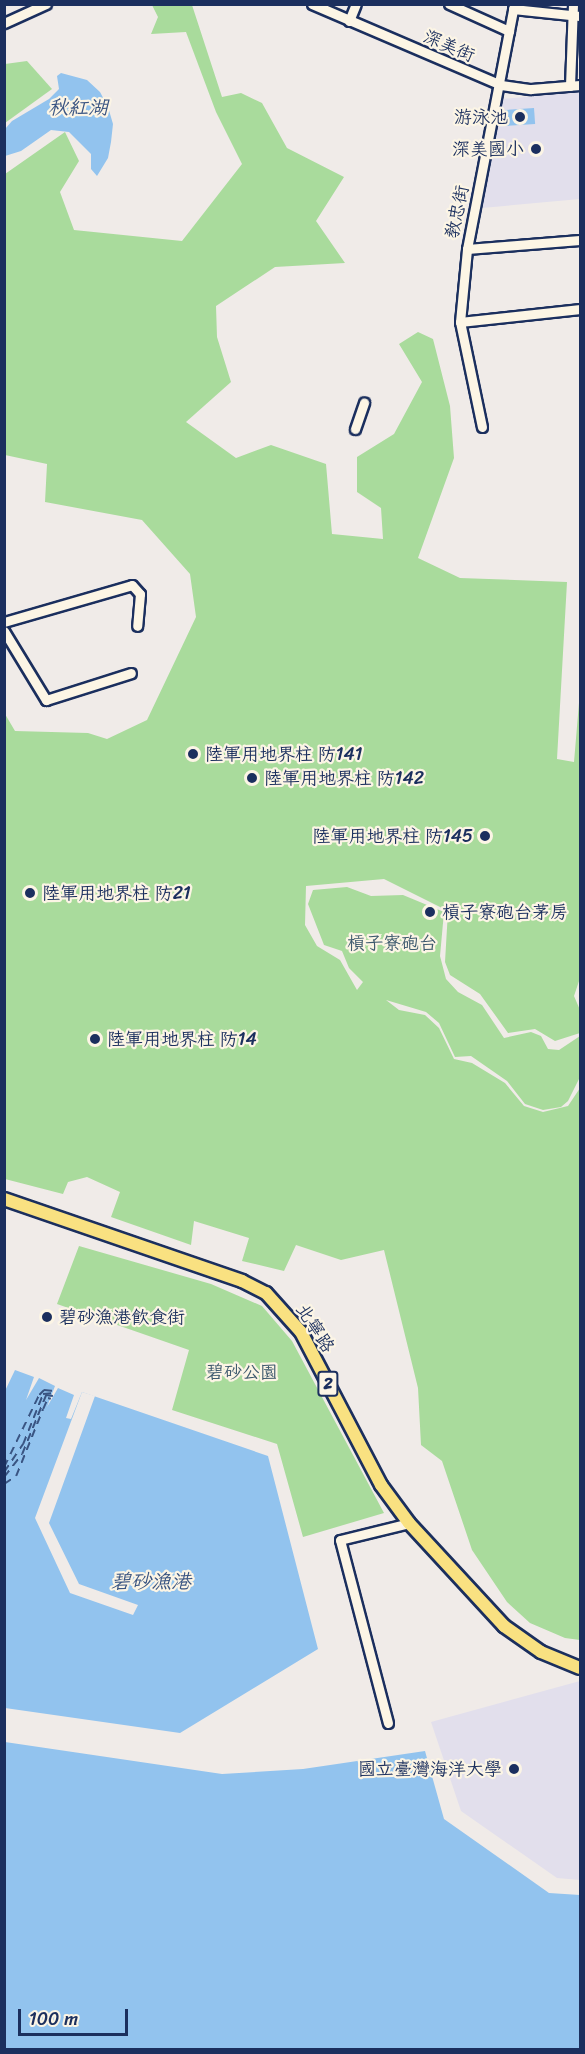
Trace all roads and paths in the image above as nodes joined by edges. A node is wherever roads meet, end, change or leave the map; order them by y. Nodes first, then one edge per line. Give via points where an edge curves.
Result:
1 (22, 4) edge
2 (46, 4) edge
3 (312, 4) edge
4 (356, 4) edge
5 (449, 4) edge
6 (514, 7) edge
7 (575, 12) edge
8 (24, 15) junction
9 (349, 21) junction
10 (4, 23) edge
11 (509, 31) junction
12 (501, 85) junction
13 (580, 85) edge
14 (570, 86) junction
15 (580, 240) edge
16 (466, 249) junction
17 (580, 309) edge
18 (460, 322) junction
19 (364, 403) dead end
20 (482, 427) dead end
21 (356, 429) dead end
22 (4, 622) edge
23 (137, 626) dead end
24 (4, 631) edge
25 (131, 673) dead end
26 (4, 1199) edge
27 (409, 1523) junction
28 (580, 1668) edge
29 (388, 1723) dead end

1 - 8 street
2 - 8 street
3 - 9 street, 深美街
4 - 9 street
5 - 11 street
6 - 7 street
6 - 11 street, 教忠街
7 - 14 street
8 - 10 street
9 - 12 street, 深美街
11 - 12 street, 教忠街
12 - 14 street, 深美街 via 531,89
12 - 16 street, 教忠街
13 - 14 street, 深美街
15 - 16 street
16 - 18 street, 教忠街
17 - 18 street
18 - 20 street, 教忠街
19 - 21 street
22 - 23 street via 132,585 140,594
24 - 25 street via 46,700
26 - 27 main road, 北寧路 / 2 via 242,1281 266,1293 301,1332 381,1485
27 - 28 main road, 北寧路 / 2 via 504,1626 541,1652
27 - 29 street via 340,1540

